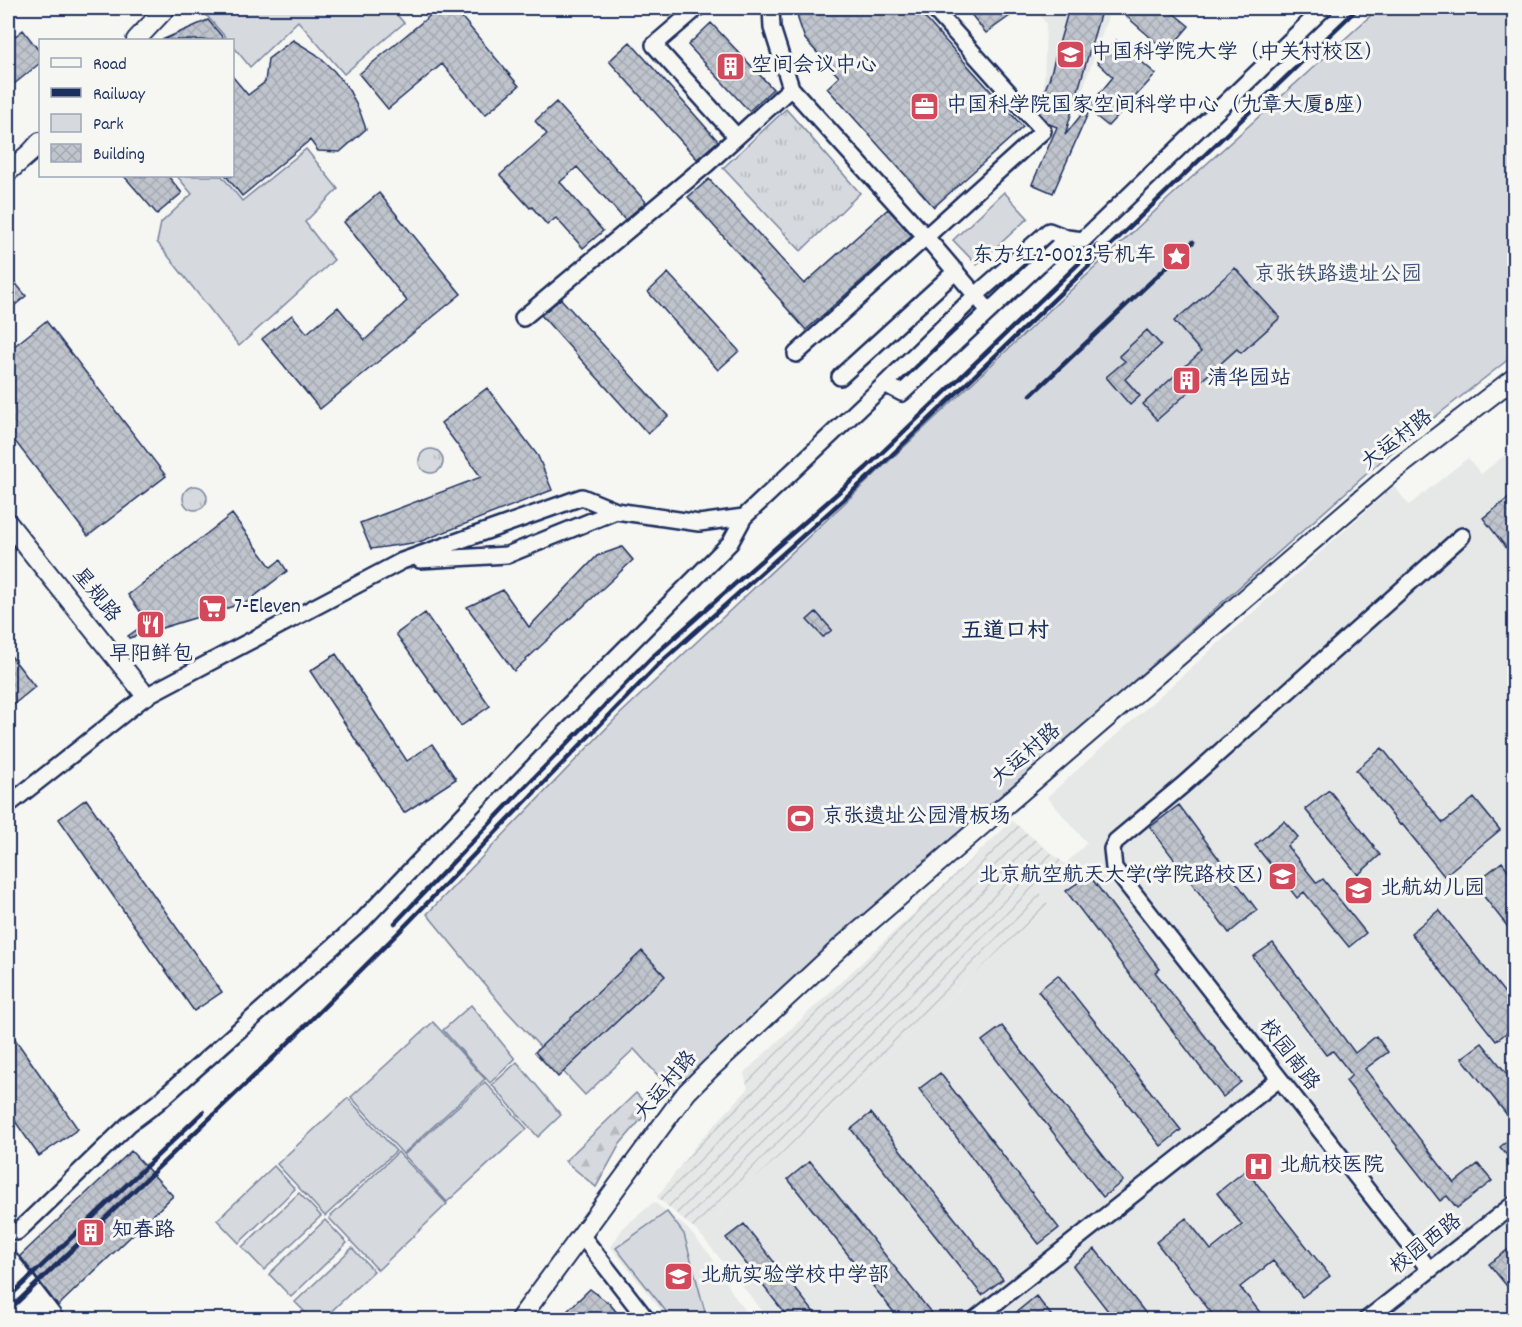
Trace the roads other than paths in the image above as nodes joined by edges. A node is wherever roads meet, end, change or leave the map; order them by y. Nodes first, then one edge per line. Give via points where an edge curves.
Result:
1 (166, 8) edge
2 (697, 8) edge
3 (771, 8) edge
4 (933, 8) edge
5 (1324, 8) edge
6 (137, 39) edge
7 (791, 88) junction
8 (737, 137) junction
9 (39, 143) edge
10 (8, 172) edge
11 (926, 237) junction
12 (1067, 238) junction
13 (956, 271) junction
14 (976, 295) junction
15 (989, 310) junction
16 (523, 318) dead end
17 (796, 354) dead end
18 (840, 377) dead end
19 (1515, 378) edge
20 (885, 384) junction
21 (616, 511) junction
22 (744, 517) junction
23 (8, 523) edge
24 (1462, 536) dead end
25 (402, 561) junction
26 (146, 696) junction
27 (8, 805) edge
28 (1279, 1078) junction
29 (1515, 1204) edge
30 (17, 1232) dead end
31 (582, 1236) junction
32 (8, 1259) edge
33 (1429, 1269) junction
34 (8, 1284) edge
35 (33, 1320) edge
36 (55, 1320) edge
37 (519, 1320) edge
38 (647, 1320) edge
39 (974, 1320) edge
40 (1366, 1320) edge

1 - 6 street
2 - 8 street via 654,45
3 - 7 street via 772,28
4 - 11 street via 1043,130
5 - 12 street via 1083,240
7 - 8 street
7 - 11 street
8 - 16 street
9 - 10 street
11 - 13 street
11 - 17 street
12 - 14 street via 1049,231
12 - 15 street
13 - 14 street
13 - 18 street
14 - 15 street
14 - 20 street
15 - 20 street via 902,393
19 - 31 street, 大运村路 via 1396,469 843,945 687,1092
20 - 22 street
21 - 22 street via 699,523
21 - 25 street via 507,555
21 - 25 street via 582,497
22 - 30 street via 730,543 363,920 129,1124
23 - 26 street, 星规路
24 - 28 street, 校园南路 via 1116,841 1112,849 1114,868
25 - 26 street
26 - 27 street
28 - 33 street, 校园南路
28 - 39 street
29 - 33 street, 校园西路
31 - 37 street, 大运村路
31 - 38 street
32 - 36 street
33 - 40 street, 校园西路
34 - 35 main road

